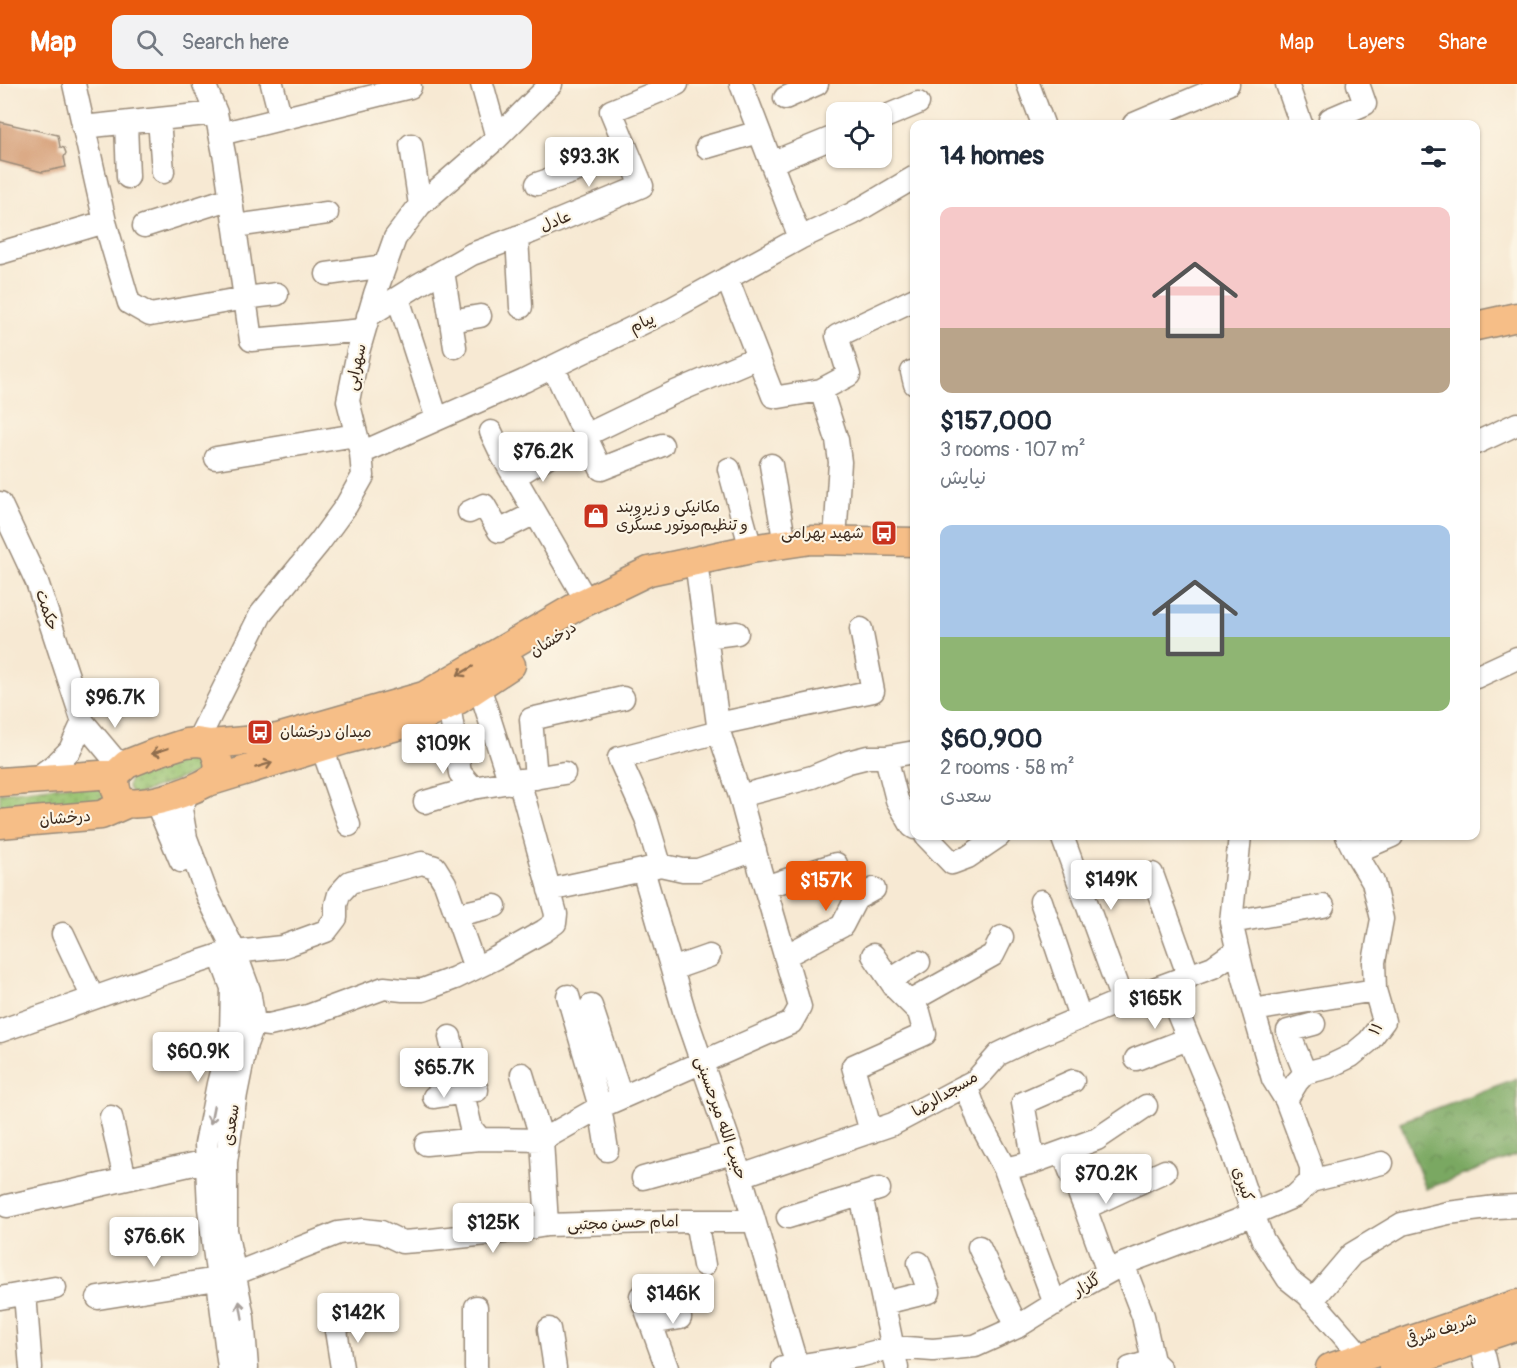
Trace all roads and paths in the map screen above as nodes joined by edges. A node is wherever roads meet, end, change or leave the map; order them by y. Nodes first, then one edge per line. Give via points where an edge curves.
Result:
1 (74, 84) edge
2 (204, 84) edge
3 (272, 84) edge
4 (409, 84) edge
5 (482, 84) edge
6 (678, 84) edge
7 (741, 84) edge
8 (817, 84) edge
9 (1028, 84) edge
10 (1228, 84) edge
11 (1287, 84) edge
12 (1358, 84) edge
13 (539, 89) edge
14 (785, 98) dead end
15 (918, 103) dead end
16 (892, 114) edge
17 (281, 118) junction
18 (1330, 118) dead end
19 (159, 119) junction
20 (1039, 120) edge
21 (1143, 120) edge
22 (1300, 120) edge
23 (126, 123) junction
24 (218, 123) junction
25 (83, 127) junction
26 (759, 132) junction
27 (497, 138) junction
28 (826, 140) edge
29 (411, 145) dead end
30 (707, 147) dead end
31 (628, 153) junction
32 (771, 163) junction
33 (163, 172) dead end
34 (128, 177) dead end
35 (910, 180) edge
36 (537, 184) dead end
37 (231, 198) junction
38 (420, 205) junction
39 (327, 213) dead end
40 (105, 222) junction
41 (144, 226) dead end
42 (235, 226) junction
43 (517, 237) junction
44 (800, 238) junction
45 (0, 253) edge
46 (385, 266) junction
47 (443, 271) junction
48 (327, 274) dead end
49 (727, 278) junction
50 (277, 294) dead end
51 (245, 298) junction
52 (398, 298) junction
53 (1517, 298) edge
54 (910, 301) edge
55 (1480, 306) edge
56 (521, 307) dead end
57 (480, 316) dead end
58 (1517, 317) edge
59 (451, 321) junction
60 (366, 323) junction
61 (1480, 325) edge
62 (455, 347) dead end
63 (758, 357) junction
64 (554, 367) junction
65 (822, 390) junction
66 (437, 420) junction
67 (1517, 424) edge
68 (490, 432) dead end
69 (586, 435) junction
70 (1480, 441) edge
71 (358, 444) junction
72 (662, 445) dead end
73 (550, 455) dead end
74 (216, 458) dead end
75 (771, 465) dead end
76 (729, 469) dead end
77 (514, 477) junction
78 (0, 503) edge
79 (469, 512) dead end
80 (535, 513) junction
81 (835, 540) junction
82 (910, 542) edge
83 (785, 544) junction
84 (751, 549) junction
85 (910, 561) edge
86 (696, 568) junction
87 (587, 602) junction
88 (861, 629) dead end
89 (737, 633) dead end
90 (706, 638) junction
91 (1517, 658) edge
92 (1480, 675) edge
93 (479, 686) junction
94 (623, 698) dead end
95 (449, 705) junction
96 (83, 722) junction
97 (718, 728) junction
98 (203, 743) junction
99 (322, 747) junction
100 (910, 753) edge
101 (886, 757) junction
102 (121, 770) junction
103 (564, 773) dead end
104 (34, 780) junction
105 (522, 780) junction
106 (0, 782) edge
107 (198, 786) junction
108 (473, 788) junction
109 (741, 796) junction
110 (156, 802) junction
111 (425, 802) dead end
112 (128, 803) junction
113 (910, 823) edge
114 (0, 824) edge
115 (349, 825) dead end
116 (930, 840) edge
117 (993, 840) edge
118 (1063, 840) edge
119 (1240, 840) edge
120 (1372, 840) edge
121 (1351, 844) edge
122 (755, 850) junction
123 (836, 864) dead end
124 (652, 868) junction
125 (1152, 874) dead end
126 (765, 887) junction
127 (874, 889) dead end
128 (549, 890) junction
129 (1041, 901) dead end
130 (495, 906) dead end
131 (1323, 906) dead end
132 (456, 915) junction
133 (1230, 922) junction
134 (63, 934) dead end
135 (1002, 937) dead end
136 (1237, 950) junction
137 (227, 953) junction
138 (709, 956) dead end
139 (785, 956) junction
140 (873, 956) dead end
141 (919, 962) dead end
142 (475, 968) junction
143 (672, 969) junction
144 (1189, 976) junction
145 (890, 980) junction
146 (1166, 985) junction
147 (1375, 990) junction
148 (568, 996) dead end
149 (93, 998) junction
150 (1122, 1000) junction
151 (909, 1002) junction
152 (591, 1006) dead end
153 (1253, 1010) junction
154 (1080, 1017) junction
155 (243, 1022) junction
156 (1314, 1024) dead end
157 (0, 1031) edge
158 (450, 1037) dead end
159 (1188, 1039) junction
160 (1136, 1059) dead end
161 (701, 1062) junction
162 (1305, 1073) junction
163 (522, 1074) dead end
164 (1074, 1081) dead end
165 (966, 1085) junction
166 (471, 1090) junction
167 (434, 1097) dead end
168 (621, 1097) junction
169 (1286, 1100) junction
170 (1146, 1106) dead end
171 (600, 1107) junction
172 (111, 1117) dead end
173 (871, 1132) junction
174 (480, 1139) junction
175 (542, 1140) junction
176 (426, 1144) dead end
177 (607, 1150) dead end
178 (733, 1153) junction
179 (1063, 1153) junction
180 (217, 1162) junction
181 (1034, 1162) junction
182 (1382, 1163) dead end
183 (1005, 1169) junction
184 (1165, 1171) dead end
185 (741, 1176) junction
186 (644, 1178) dead end
187 (126, 1179) junction
188 (1311, 1181) junction
189 (7, 1206) dead end
190 (1517, 1206) edge
191 (1085, 1208) junction
192 (1253, 1214) junction
193 (788, 1218) dead end
194 (696, 1221) junction
195 (754, 1221) junction
196 (547, 1225) junction
197 (979, 1247) dead end
198 (919, 1263) dead end
199 (704, 1265) dead end
200 (1116, 1268) junction
201 (226, 1276) junction
202 (55, 1288) dead end
203 (25, 1294) junction
204 (641, 1296) dead end
205 (0, 1298) edge
206 (98, 1298) dead end
207 (1312, 1301) junction
208 (884, 1303) junction
209 (1055, 1304) junction
210 (1517, 1304) edge
211 (476, 1307) dead end
212 (366, 1314) dead end
213 (680, 1318) dead end
214 (651, 1323) junction
215 (1517, 1326) edge
216 (1017, 1327) junction
217 (549, 1329) dead end
218 (1480, 1345) edge
219 (1362, 1357) junction
220 (895, 1358) edge
221 (1156, 1365) edge
222 (790, 1367) edge
223 (31, 1368) edge
224 (229, 1368) edge
225 (247, 1368) edge
226 (342, 1368) edge
227 (476, 1368) edge
228 (555, 1368) edge
229 (667, 1368) edge
230 (1130, 1368) edge
231 (1330, 1368) edge
232 (1393, 1368) edge

1 - 25 street
2 - 24 street
3 - 17 street
4 - 17 street via 410,87
5 - 27 street
6 - 31 street, عادل via 610,111
7 - 26 street
8 - 14 street
9 - 20 street
10 - 21 street
11 - 22 street
12 - 18 street via 1365,104
13 - 27 street, سهرابی
15 - 16 street
17 - 24 street
19 - 23 street
19 - 24 street
19 - 33 street
23 - 25 street
23 - 34 street
24 - 37 street
25 - 40 street
26 - 30 street
26 - 32 street
27 - 38 street, سهرابی
28 - 32 street
29 - 38 street
31 - 36 street
31 - 43 street, عادل via 642,186
32 - 44 street
35 - 44 street, پیام
37 - 41 street
37 - 42 street
38 - 46 street, سهرابی via 395,238
39 - 42 street
40 - 45 street
40 - 51 street via 129,303 150,315
42 - 51 street
43 - 47 street, عادل via 472,254
43 - 56 street
44 - 49 street, پیام
46 - 48 street
46 - 60 street, سهرابی
47 - 52 street, عادل
47 - 59 street
49 - 63 street
49 - 64 street, پیام
50 - 51 street
51 - 60 street via 251,340
52 - 60 street, عادل
52 - 66 street
53 - 55 main road
54 - 65 street via 837,336 849,375
57 - 59 street
58 - 61 main road
59 - 62 street
60 - 71 street, سهرابی via 348,401
63 - 65 street via 773,396
63 - 69 street
64 - 66 street, پیام
64 - 69 street
65 - 81 street via 840,462
66 - 71 street, پیام
67 - 70 street
68 - 77 street
69 - 72 street via 601,469
71 - 74 street, پیام
71 - 98 street, سهرابی via 363,476 319,543 261,614
73 - 77 street
75 - 83 street
76 - 84 street
77 - 80 street
78 - 96 street, حکمت via 37,582
79 - 80 street via 484,505 499,531
80 - 87 street
81 - 82 main road, درخشان
81 - 83 main road, درخشان
83 - 84 main road, درخشان
84 - 86 main road, درخشان
85 - 86 main road, درخشان via 834,557
86 - 87 main road, درخشان via 649,570
86 - 90 street
86 - 93 main road, درخشان via 570,626
87 -> 98 main road, درخشان via 424,696 278,738
88 - 97 street via 873,691
89 - 90 street
90 - 97 street
91 - 92 street
93 - 95 main road, درخشان
93 - 105 street
94 - 105 street via 531,719
95 - 99 main road, درخشان via 409,723
95 - 108 street via 460,773
96 - 102 street
96 - 104 street via 70,750
97 - 109 street
97 - 124 street, حبیب الله میرحسینی via 619,758 646,818
98 -> 102 main road via 186,743 155,753
98 - 107 main road via 217,756 218,770
107 -> 99 main road, درخشان
99 - 115 street
100 - 101 street
101 - 109 street via 848,762 812,777
101 - 113 street via 897,800
102 - 104 main road
102 - 112 main road via 116,792
103 - 105 street
104 - 106 main road
105 - 108 street
105 - 128 street
107 - 110 main road
107 - 137 street, سعدی via 181,809 186,838
108 - 111 street
109 - 122 street
110 - 112 main road
110 - 137 street, سعدی via 213,932
112 - 114 main road, درخشان via 101,815
116 - 117 street via 952,863
118 - 150 street
119 - 133 street
120 - 121 street
121 - 147 street, ۱۱ via 1373,882 1382,919 1374,962
122 - 124 street via 698,870
122 - 126 street
123 - 126 street
124 - 128 street
124 - 143 street, حبیب الله میرحسینی
125 - 144 street
126 - 139 street
127 - 139 street via 856,899 842,926
128 - 142 street via 555,923
129 - 154 street
130 - 132 street
131 - 133 street
132 - 137 street via 435,867 422,863 350,882 339,894 336,918 326,931 282,947
132 - 142 street
133 - 136 street
134 - 149 street
135 - 151 street via 993,955
136 - 144 street, مسجدالرضا via 1213,967
136 - 153 street
137 - 149 street
137 - 155 street, سعدی via 249,990
138 - 143 street
139 - 161 street via 800,1007 792,1023
140 - 145 street
141 - 145 street
142 - 155 street via 423,990 384,987 308,1016 269,1025
143 - 161 street, حبیب الله میرحسینی
144 - 146 street, مسجدالرضا
145 - 151 street
146 - 150 street, مسجدالرضا
146 - 159 street, کبیری
147 - 153 street
147 - 162 street, ۱۱ via 1384,1021 1370,1041 1352,1056
148 - 171 street
149 - 157 street
150 - 154 street, مسجدالرضا
151 - 173 street via 919,1012 925,1034 853,1066
152 - 168 street
153 - 169 street via 1273,1079
154 - 165 street, مسجدالرضا via 999,1054 976,1080
155 - 180 street, سعدی via 246,1044
156 - 162 street via 1288,1031
158 - 166 street
159 - 160 street
159 - 192 street, کبیری via 1216,1105
161 - 168 street
161 - 178 street, حبیب الله میرحسینی
162 - 169 street
163 - 175 street
164 - 181 street via 1023,1102
165 - 173 street, مسجدالرضا
165 - 183 street via 979,1121
166 - 167 street
166 - 174 street via 471,1128
168 - 171 street
169 - 188 street via 1311,1167
170 - 179 street via 1097,1139
171 - 175 street
171 - 177 street
172 - 187 street
173 - 185 street, مسجدالرضا
174 - 175 street
174 - 176 street
175 - 196 street
178 - 185 street, حبیب الله میرحسینی
178 - 186 street
179 - 181 street
179 - 191 street
180 - 187 street
180 - 201 street, سعدی via 226,1230
181 - 183 street
182 - 188 street, گلزار
183 - 209 street
184 - 191 street
185 - 195 street, حبیب الله میرحسینی
187 - 189 street
188 - 192 street, گلزار via 1295,1196
190 - 207 street via 1448,1213 1402,1224 1352,1254
191 - 200 street
192 - 200 street, گلزار
192 - 207 street, کبیری via 1263,1240 1288,1279
193 - 208 street via 870,1192
194 - 195 street, امام حسن مجتبی
194 - 196 street, امام حسن مجتبی
194 - 199 street
195 - 222 street, حبیب الله میرحسینی
196 - 201 street, امام حسن مجتبی via 402,1242 381,1232 338,1233
197 - 216 street
198 - 208 street via 929,1292
200 - 209 street, گلزار
200 - 221 street via 1143,1316
201 - 206 street, امام حسن مجتبی
201 - 224 street, سعدی
225 -> 201 street, سعدی via 243,1317
202 - 203 street
203 - 205 street
203 - 223 street
204 - 214 street
207 - 219 street, کبیری
208 - 220 street
209 - 216 street, گلزار
210 - 218 main road, شریف شرقی
211 - 227 street
212 - 226 street via 335,1324
213 - 214 street
214 - 229 street
215 - 218 main road, شریف شرقی
216 - 220 street, گلزار via 975,1346
217 - 228 street
218 - 219 main road, شریف شرقی
218 - 232 main road, شریف شرقی
219 - 231 main road, شریف شرقی
220 - 222 street, گلزار via 859,1356
221 - 230 street

